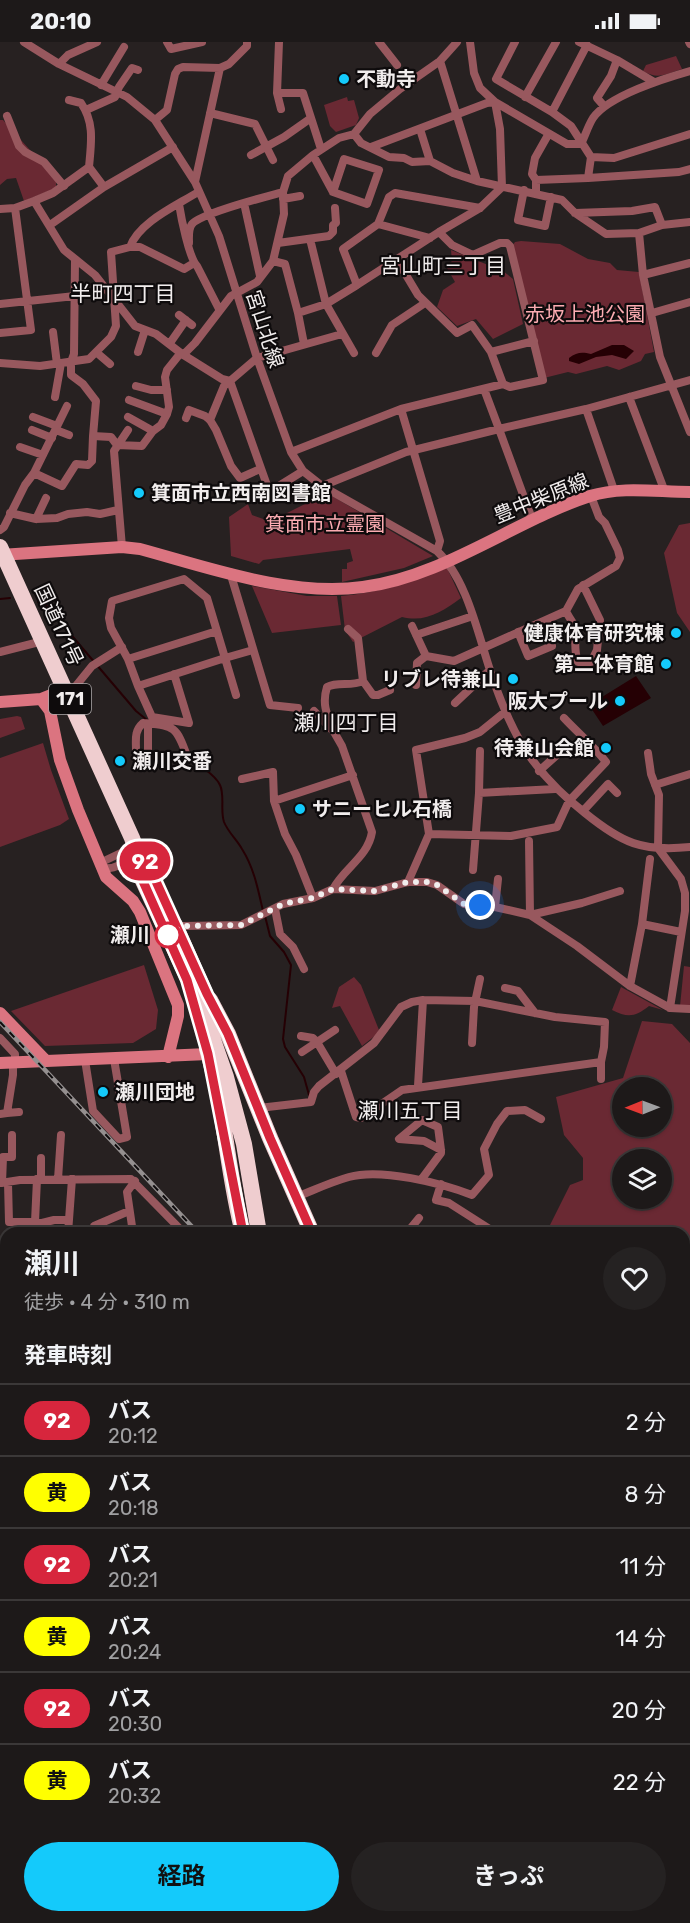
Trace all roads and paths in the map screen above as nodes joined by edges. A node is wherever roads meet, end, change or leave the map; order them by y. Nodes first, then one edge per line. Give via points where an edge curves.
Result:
1 (24, 42) edge
2 (97, 42) edge
3 (167, 42) edge
4 (202, 42) edge
5 (247, 42) edge
6 (279, 42) edge
7 (379, 42) edge
8 (458, 42) edge
9 (470, 42) edge
10 (515, 42) edge
11 (556, 42) edge
12 (583, 43) edge
13 (124, 47) dead end
14 (617, 60) junction
15 (440, 61) junction
16 (60, 64) junction
17 (397, 65) dead end
18 (220, 68) junction
19 (138, 70) dead end
20 (690, 71) edge
21 (654, 82) junction
22 (101, 85) junction
23 (117, 93) junction
24 (277, 93) junction
25 (525, 97) junction
26 (69, 100) dead end
27 (495, 102) junction
28 (604, 106) junction
29 (281, 109) dead end
30 (86, 110) junction
31 (552, 112) junction
32 (210, 113) junction
33 (457, 115) junction
34 (7, 116) dead end
35 (311, 118) junction
36 (155, 120) junction
37 (420, 129) junction
38 (354, 134) junction
39 (690, 134) edge
40 (548, 135) junction
41 (581, 144) junction
42 (173, 147) junction
43 (266, 147) junction
44 (371, 147) junction
45 (317, 152) junction
46 (251, 155) dead end
47 (591, 157) junction
48 (273, 160) dead end
49 (430, 161) junction
50 (89, 167) junction
51 (690, 169) edge
52 (588, 178) junction
53 (536, 180) junction
54 (477, 181) junction
55 (195, 182) junction
56 (64, 186) junction
57 (104, 187) junction
58 (502, 187) junction
59 (524, 190) junction
60 (198, 192) junction
61 (333, 192) junction
62 (536, 194) junction
63 (283, 196) junction
64 (300, 196) dead end
65 (551, 197) junction
66 (34, 201) junction
67 (179, 204) junction
68 (244, 204) junction
69 (15, 208) junction
70 (335, 208) dead end
71 (480, 208) junction
72 (0, 209) edge
73 (575, 213) junction
74 (210, 216) junction
75 (690, 222) edge
76 (378, 224) junction
77 (50, 225) junction
78 (662, 225) junction
79 (440, 232) junction
80 (639, 233) junction
81 (430, 238) junction
82 (310, 239) junction
83 (189, 243) junction
84 (278, 243) junction
85 (130, 247) junction
86 (75, 260) junction
87 (396, 260) junction
88 (273, 261) junction
89 (194, 263) junction
90 (690, 263) edge
91 (644, 275) junction
92 (260, 276) junction
93 (357, 285) junction
94 (236, 293) junction
95 (75, 296) junction
96 (115, 300) junction
97 (27, 301) junction
98 (690, 302) edge
99 (425, 303) junction
100 (0, 304) edge
101 (326, 304) junction
102 (219, 309) junction
103 (298, 313) junction
104 (652, 313) junction
105 (186, 320) dead end
106 (145, 330) junction
107 (53, 332) dead end
108 (0, 333) edge
109 (342, 334) junction
110 (534, 341) junction
111 (170, 343) junction
112 (304, 344) junction
113 (138, 351) dead end
114 (96, 352) junction
115 (354, 352) dead end
116 (491, 352) junction
117 (182, 354) junction
118 (376, 354) dead end
119 (257, 358) junction
120 (71, 362) junction
121 (0, 363) edge
122 (59, 363) junction
123 (110, 364) dead end
124 (690, 380) edge
125 (230, 381) junction
126 (503, 384) junction
127 (673, 385) junction
128 (136, 386) dead end
129 (167, 390) junction
130 (484, 390) junction
131 (630, 397) junction
132 (55, 398) dead end
133 (129, 400) dead end
134 (67, 406) dead end
135 (401, 409) junction
136 (586, 409) junction
137 (167, 414) junction
138 (33, 417) dead end
139 (128, 417) dead end
140 (186, 418) dead end
141 (210, 420) junction
142 (689, 426) edge
143 (499, 429) junction
144 (32, 430) dead end
145 (128, 430) dead end
146 (55, 431) junction
147 (153, 431) junction
148 (69, 435) dead end
149 (93, 436) junction
150 (117, 445) junction
151 (20, 447) dead end
152 (414, 450) junction
153 (291, 452) junction
154 (43, 455) junction
155 (260, 469) junction
156 (303, 471) junction
157 (34, 473) junction
158 (322, 486) junction
159 (614, 490) junction
160 (664, 492) junction
161 (690, 492) edge
162 (591, 496) junction
163 (46, 498) dead end
164 (118, 510) junction
165 (10, 513) junction
166 (36, 519) junction
167 (532, 519) junction
168 (0, 530) edge
169 (122, 547) junction
170 (437, 551) junction
171 (1, 552) edge
172 (447, 561) junction
173 (230, 572) junction
174 (583, 585) junction
175 (566, 611) junction
176 (473, 616) junction
177 (544, 621) junction
178 (412, 626) dead end
179 (348, 629) dead end
180 (217, 631) junction
181 (518, 632) junction
182 (416, 635) junction
183 (44, 641) junction
184 (122, 647) junction
185 (483, 648) junction
186 (253, 650) junction
187 (0, 652) edge
188 (426, 656) junction
189 (225, 658) junction
190 (128, 659) junction
191 (490, 670) junction
192 (174, 674) junction
193 (363, 681) junction
194 (416, 685) dead end
195 (138, 686) junction
196 (66, 689) junction
197 (390, 690) dead end
198 (236, 695) dead end
199 (41, 699) junction
200 (0, 702) edge
201 (455, 703) dead end
202 (298, 708) dead end
203 (314, 711) dead end
204 (506, 711) junction
205 (564, 718) dead end
206 (151, 721) junction
207 (334, 732) junction
208 (136, 751) dead end
209 (480, 751) dead end
210 (148, 752) dead end
211 (648, 753) dead end
212 (557, 755) dead end
213 (186, 756) dead end
214 (539, 771) junction
215 (690, 774) edge
216 (353, 776) junction
217 (242, 779) dead end
218 (655, 785) junction
219 (555, 789) junction
220 (479, 793) junction
221 (617, 793) dead end
222 (274, 801) junction
223 (569, 801) junction
224 (583, 811) junction
225 (429, 834) junction
226 (475, 836) junction
227 (530, 841) dead end
228 (690, 847) edge
229 (658, 848) junction
230 (137, 852) junction
231 (650, 859) dead end
232 (102, 868) junction
233 (473, 870) dead end
234 (498, 879) dead end
235 (408, 882) junction
236 (333, 889) junction
237 (620, 891) dead end
238 (313, 898) junction
239 (495, 907) junction
240 (268, 912) junction
241 (530, 915) junction
242 (642, 924) junction
243 (177, 929) junction
244 (681, 932) junction
245 (304, 969) dead end
246 (480, 979) dead end
247 (187, 980) junction
248 (630, 986) junction
249 (505, 988) dead end
250 (207, 994) junction
251 (423, 1000) junction
252 (475, 1001) junction
253 (670, 1008) junction
254 (690, 1009) edge
255 (0, 1013) edge
256 (535, 1013) junction
257 (335, 1030) dead end
258 (301, 1036) dead end
259 (0, 1038) edge
260 (317, 1042) junction
261 (472, 1043) dead end
262 (302, 1052) dead end
263 (208, 1054) junction
264 (168, 1057) junction
265 (114, 1059) junction
266 (85, 1060) junction
267 (46, 1061) junction
268 (601, 1062) junction
269 (0, 1063) edge
270 (14, 1063) junction
271 (338, 1072) junction
272 (601, 1079) dead end
273 (418, 1086) junction
274 (259, 1108) junction
275 (20, 1112) dead end
276 (3, 1113) edge
277 (541, 1119) dead end
278 (12, 1135) dead end
279 (61, 1135) dead end
280 (441, 1150) junction
281 (41, 1158) dead end
282 (39, 1179) junction
283 (58, 1179) junction
284 (72, 1179) junction
285 (421, 1180) junction
286 (135, 1181) junction
287 (4, 1183) edge
288 (441, 1184) junction
289 (296, 1197) junction
290 (129, 1211) junction
291 (419, 1218) dead end
292 (69, 1220) junction
293 (39, 1223) junction
294 (40, 1227) edge
295 (68, 1227) edge
296 (94, 1227) edge
297 (132, 1227) edge
298 (178, 1227) edge
299 (258, 1227) edge
300 (259, 1227) edge
301 (259, 1227) edge
302 (309, 1227) edge
303 (412, 1227) edge
304 (486, 1227) edge

1 - 16 street
2 - 16 street via 68,55
3 - 4 street via 171,49
5 - 18 street
6 - 24 street
7 - 17 street
8 - 15 street
9 - 27 street via 480,88
10 - 25 street via 495,79
11 - 25 street
12 - 14 street
12 - 31 street
13 - 22 street
14 - 21 street
14 - 28 street via 597,98
15 - 33 street
15 - 38 street via 400,88
16 - 22 street
18 - 32 street, 宮山北線
18 - 36 street via 178,69 167,110
19 - 23 street via 132,68
20 - 21 street
21 - 28 street
22 - 23 street
23 - 30 street
23 - 36 street
24 - 29 street
24 - 35 street via 303,93
25 - 31 street
26 - 30 street via 81,103
27 - 33 street
27 - 40 street
27 - 58 street
28 - 41 street via 593,118
30 - 50 street via 93,134
31 - 41 street via 571,126
32 - 43 street via 255,124
32 - 55 street, 宮山北線
33 - 37 street
33 - 54 street
34 - 56 street via 19,146 44,162
35 - 43 street
35 - 45 street
36 - 42 street
37 - 44 street
37 - 49 street
38 - 44 street
38 - 45 street
39 - 47 street via 614,158
40 - 41 street via 567,144
40 - 53 street via 535,158 532,174
41 - 47 street
42 - 55 street
42 - 57 street
43 - 46 street
43 - 48 street
44 - 49 street via 389,158
45 - 61 street
45 - 63 street via 288,176
47 - 52 street
49 - 54 street
50 - 56 street
50 - 57 street
51 - 52 street
52 - 53 street
53 - 62 street
54 - 58 street
55 - 60 street, 宮山北線
56 - 66 street
57 - 77 street
58 - 59 street
58 - 71 street
59 - 62 street
59 - 65 street via 518,220 545,225
60 - 67 street
60 - 74 street, 宮山北線
61 - 61 street via 367,204 379,170 344,159
62 - 65 street
63 - 64 street
63 - 68 street
63 - 84 street
65 - 73 street via 562,200
66 - 69 street
66 - 77 street
67 - 83 street
67 - 85 street via 145,225 133,237
68 - 74 street
68 - 92 street
69 - 72 street
69 - 97 street
70 - 82 street via 333,232
71 - 76 street via 395,193 389,196
71 - 79 street
73 - 78 street via 632,212 655,207
73 - 80 street via 606,234
74 - 83 street via 189,228
74 - 94 street, 宮山北線
75 - 78 street
76 - 81 street
76 - 93 street via 344,249
77 - 86 street via 64,250
78 - 80 street
79 - 81 street
79 - 110 street via 452,245 473,255 500,243 510,246
80 - 91 street
81 - 87 street
82 - 84 street
82 - 101 street
83 - 89 street
84 - 88 street
85 - 89 street via 140,247 184,269
85 - 96 street via 111,252
86 - 95 street
86 - 96 street via 95,275
87 - 93 street
87 - 99 street
88 - 92 street
88 - 103 street via 285,264
89 - 102 street
90 - 91 street
91 - 104 street
92 - 94 street via 257,282
93 - 101 street
94 - 102 street
94 - 119 street, 宮山北線
95 - 97 street
95 - 120 street
96 - 106 street via 135,326
96 - 114 street via 116,326
97 - 100 street
97 - 108 street via 31,330
98 - 104 street
99 - 116 street via 457,333 472,325
99 - 118 street via 392,325
101 - 103 street
101 - 109 street
102 - 117 street via 195,343
103 - 112 street
104 - 127 street via 660,357
105 - 111 street
106 - 111 street
106 - 113 street
107 - 122 street
109 - 112 street
109 - 115 street
110 - 116 street
110 - 126 street via 543,380 510,387
111 - 117 street
112 - 119 street
114 - 120 street via 89,359
114 - 123 street
116 - 126 street
117 - 125 street
117 - 129 street via 167,370
119 - 125 street
119 - 153 street, 宮山北線
120 - 122 street
120 - 149 street via 70,375 96,401
121 - 122 street
122 - 132 street
124 - 127 street
125 - 141 street via 224,386
125 - 155 street
126 - 130 street
127 - 131 street
127 - 142 street
128 - 129 street
129 - 137 street
130 - 135 street
130 - 143 street
131 - 136 street
131 - 160 street
133 - 137 street
134 - 146 street
135 - 152 street
135 - 153 street
136 - 143 street
136 - 159 street
137 - 147 street
138 - 146 street
139 - 147 street
140 - 141 street via 189,410
141 - 155 street via 240,478
143 - 152 street
143 - 167 street
144 - 146 street
145 - 150 street
146 - 148 street
146 - 154 street
147 - 150 street via 142,446
149 - 150 street via 111,437
149 - 157 street via 92,461 87,465 76,464 62,486
150 - 164 street via 114,451
151 - 154 street
152 - 158 street
152 - 170 street via 440,541
153 - 156 street, 宮山北線
154 - 157 street
155 - 156 street via 268,488 274,489
156 - 158 street, 宮山北線
157 - 165 street
158 - 170 street, 宮山北線
159 - 160 street, 豊中柴原線
159 - 162 street, 豊中柴原線
160 - 161 street, 豊中柴原線
162 - 167 street, 豊中柴原線
162 - 174 street via 620,558 616,566
163 - 166 street
164 - 166 street
164 - 169 street
165 - 166 street
165 - 168 street
167 - 172 street, 豊中柴原線
169 - 171 street, 豊中柴原線
169 - 173 street, 豊中柴原線
170 - 172 street, 宮山北線
171 - 183 highway, 国道171号 / 171
172 - 173 street, 豊中柴原線 via 401,579 318,590 268,583
172 - 176 street, 宮山北線
173 - 186 street
174 - 175 street
174 - 175 street via 600,620 597,650 591,662 578,662 574,654 574,625
175 - 177 street
176 - 182 street
176 - 185 street, 宮山北線
177 - 181 street
177 - 181 street via 552,646 528,656
178 - 182 street
179 - 193 street via 358,638
180 - 184 street via 207,598 184,579 112,601 111,628
180 - 189 street
180 - 190 street
181 - 185 street
182 - 188 street
183 - 187 street
183 - 196 highway, 国道171号 / 171
184 - 190 street
184 - 196 street via 95,663 75,687
185 - 188 street via 454,661
185 - 191 street, 宮山北線
186 - 189 street
186 - 202 street via 270,705
188 - 194 street via 417,663
189 - 192 street
189 - 198 street
190 - 195 street
191 - 201 street
191 - 204 street, 宮山北線
192 - 195 street
192 - 206 street via 189,723
193 - 197 street via 373,695
193 - 207 street via 327,687 323,699
195 - 206 street
196 - 199 street
196 - 230 highway, 国道171号 / 171
199 - 200 street
199 - 232 street via 50,711 60,760
203 - 207 street
204 - 214 street, 宮山北線 via 524,750
204 - 225 street via 480,735 416,750
205 - 223 street via 606,762
206 - 208 street via 137,728
206 - 210 street
206 - 213 street via 175,730
207 - 216 street
209 - 220 street
211 - 218 street
212 - 214 street
214 - 219 street, 宮山北線
215 - 218 street
216 - 222 street
216 - 236 street via 372,832 365,851
217 - 222 street via 273,772
218 - 229 street via 659,795
219 - 220 street
219 - 223 street, 宮山北線
220 - 226 street
221 - 224 street via 608,784
222 - 238 street
223 - 224 street, 宮山北線
223 - 226 street via 557,827 511,836
224 - 229 street, 宮山北線 via 624,840
225 - 226 street
225 - 235 street
226 - 233 street
227 - 241 street
228 - 229 street, 宮山北線
229 - 244 street via 681,879 685,893
230 - 232 street via 125,851 104,861
230 - 243 highway, 国道171号 / 171 via 149,866
230 - 247 highway, 国道171号 / 171 via 138,870
231 - 242 street
232 - 264 street via 140,912 178,1005
234 - 239 street
235 - 236 street via 375,891
235 - 239 street via 437,885 464,904
236 - 238 street
237 - 241 street
238 - 240 street via 283,904
239 - 241 street
240 - 243 street via 241,925
240 - 245 street
241 - 248 street
242 - 244 street
242 - 248 street
243 - 250 highway, 国道171号 / 171
244 - 253 street
246 - 252 street
247 - 263 highway
247 - 300 highway, 国道171号 / 171 via 203,1011 237,1112
248 - 253 street
249 - 256 street via 518,991
250 - 274 highway
250 - 301 highway, 国道171号 / 171 via 250,1128
251 - 252 street
251 - 271 street via 401,1007 374,1043
251 - 273 street
252 - 256 street
252 - 261 street
253 - 254 street
255 - 267 street
256 - 268 street via 605,1022
257 - 260 street
258 - 260 street
259 - 270 street via 15,1054
260 - 262 street
260 - 271 street
263 - 264 street
263 - 299 highway
264 - 265 street
265 - 266 street
265 - 266 street via 127,1137 119,1139 93,1111
266 - 267 street
267 - 270 street
268 - 272 street
268 - 273 street
269 - 270 street
270 - 276 street
271 - 273 street via 356,1117 361,1118 402,1090
271 - 274 street via 319,1086 311,1102
274 - 289 highway
275 - 276 street
277 - 288 street via 525,1110 507,1111 484,1149 489,1175 472,1195
278 - 287 street via 12,1157 3,1157
279 - 283 street
280 - 280 street via 438,1127 422,1120 399,1139 424,1141
280 - 285 street
281 - 282 street
282 - 283 street
282 - 287 street
282 - 293 street
283 - 284 street
284 - 286 street
284 - 292 street
285 - 288 street
285 - 289 street via 351,1176
286 - 290 street via 127,1192
286 - 298 street
287 - 293 street via 6,1222
288 - 304 street via 436,1200 448,1203
289 - 302 highway
290 - 296 street
290 - 297 street
291 - 303 street
292 - 293 street
292 - 295 street
293 - 294 street

